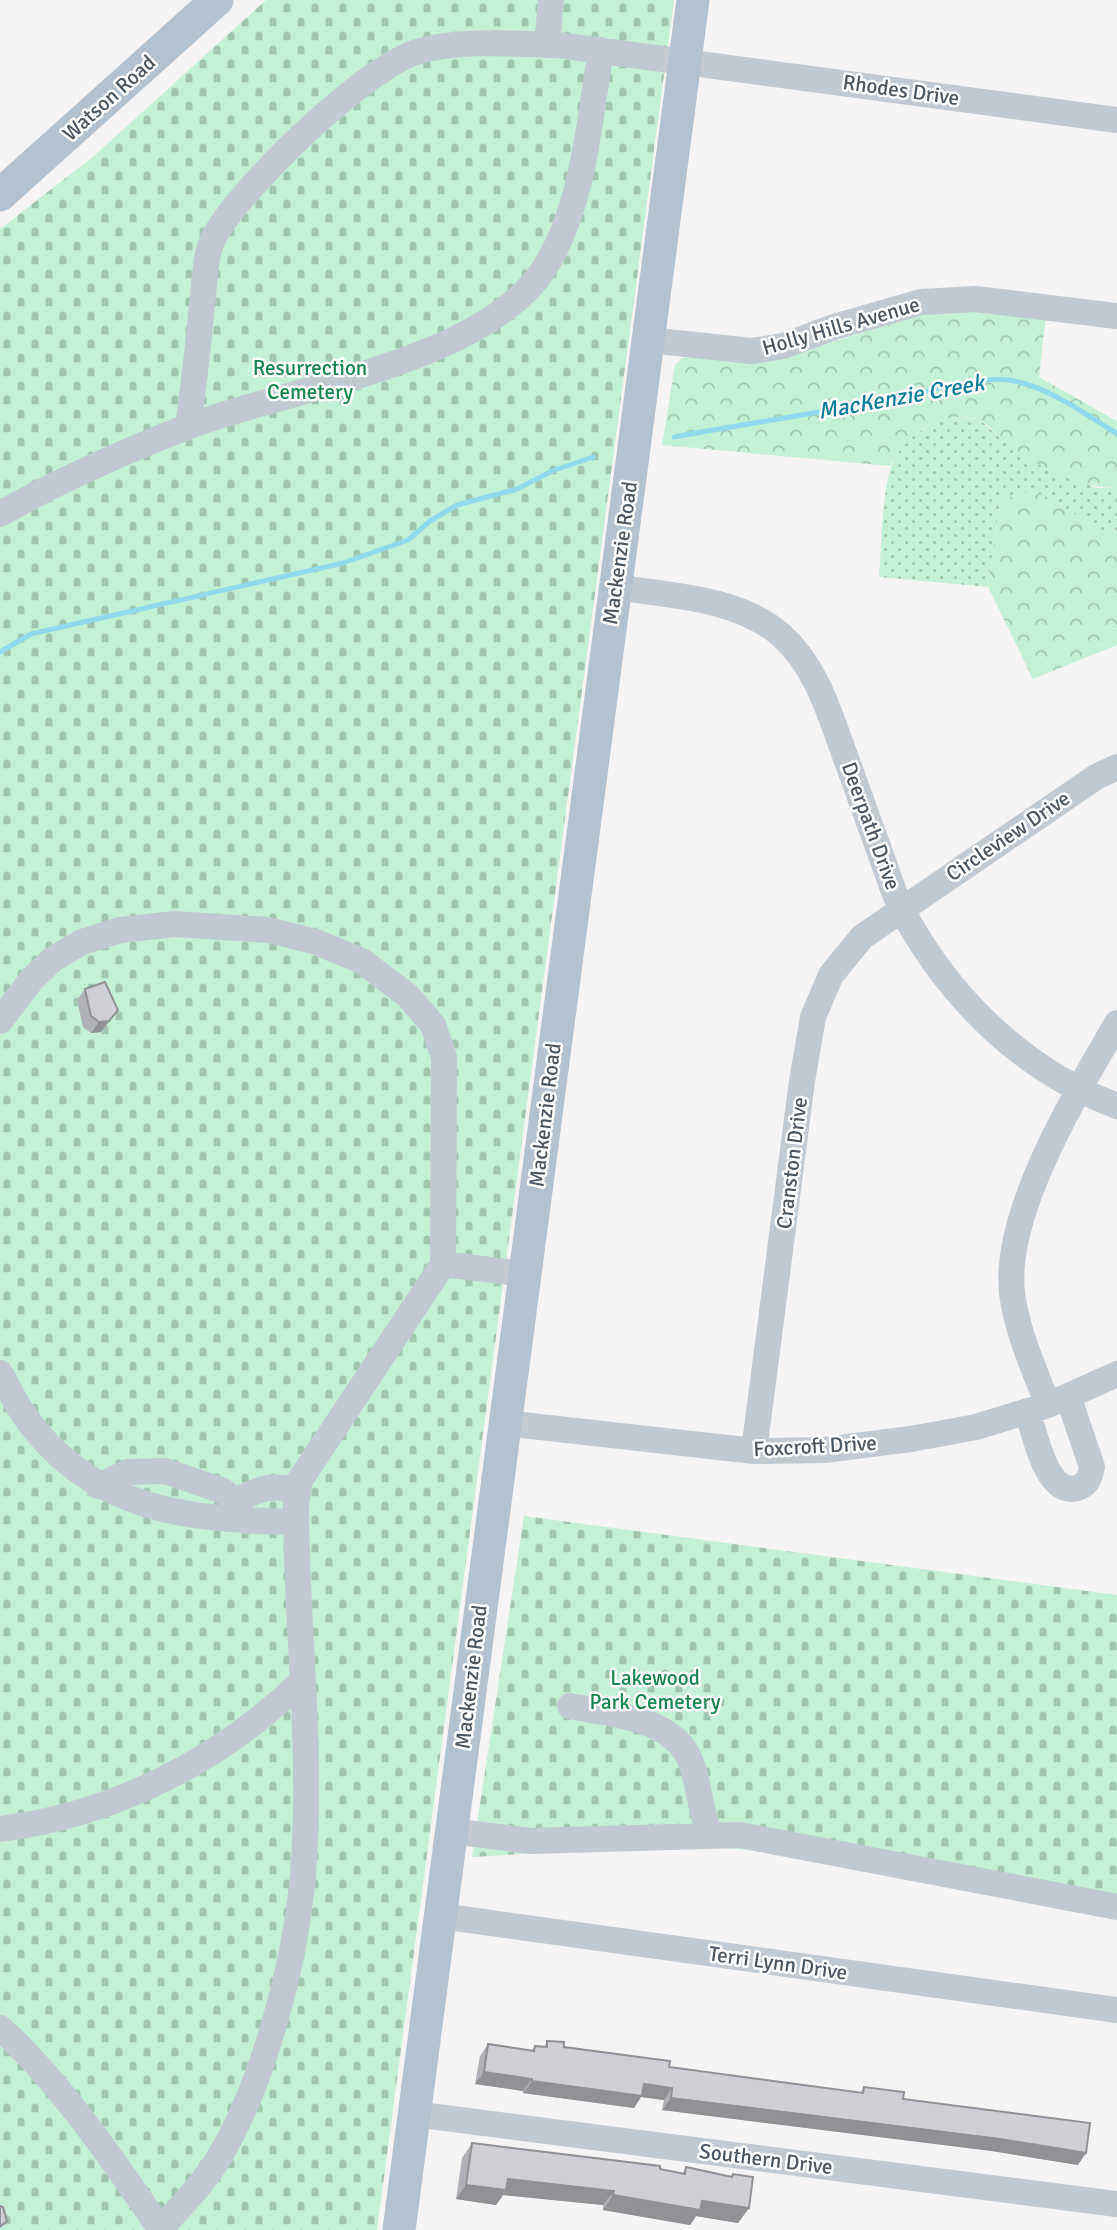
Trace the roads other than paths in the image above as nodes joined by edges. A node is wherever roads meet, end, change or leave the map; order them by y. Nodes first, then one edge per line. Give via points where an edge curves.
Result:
1 (217, 0) edge
2 (551, 0) edge
3 (693, 0) edge
4 (547, 45) junction
5 (601, 50) junction
6 (685, 60) junction
7 (1117, 120) edge
8 (0, 195) edge
9 (1117, 316) edge
10 (648, 340) junction
11 (188, 426) junction
12 (0, 514) edge
13 (615, 587) junction
14 (1117, 767) edge
15 (901, 909) junction
16 (0, 1021) edge
17 (1117, 1023) edge
18 (1079, 1092) junction
19 (1117, 1106) edge
20 (443, 1264) junction
21 (524, 1275) junction
22 (1117, 1374) edge
23 (3, 1387) edge
24 (1048, 1404) junction
25 (504, 1423) junction
26 (754, 1451) junction
27 (99, 1486) junction
28 (298, 1491) junction
29 (240, 1511) junction
30 (296, 1522) junction
31 (302, 1682) junction
32 (570, 1706) dead end
33 (0, 1829) edge
34 (451, 1831) junction
35 (710, 1834) junction
36 (1117, 1907) edge
37 (440, 1916) junction
38 (1117, 2010) edge
39 (0, 2028) edge
40 (414, 2114) junction
41 (1117, 2204) edge
42 (160, 2230) edge
43 (400, 2230) edge

1 - 8 main road, Watson Road
2 - 4 street
3 - 6 main road, Mackenzie Road
4 - 5 street, Rhodes Drive
4 - 11 street, Rhodes Drive via 493,44 422,50 401,57 340,103 246,192 213,239
5 - 6 street, Rhodes Drive
5 - 11 street via 582,165 566,221 544,269 513,304 464,335 410,357
6 - 7 street, Rhodes Drive
6 - 10 main road, Mackenzie Road
9 - 10 street, Holly Hills Avenue via 976,299 921,302 783,346 752,351
10 - 13 main road, Mackenzie Road
11 - 12 street via 50,486
13 - 15 street, Deerpath Drive via 741,612 779,634 804,659 822,694
13 - 21 main road, Mackenzie Road
14 - 15 street, Circleview Drive
15 - 18 street, Deerpath Drive via 945,979 989,1026
15 - 26 street, Cranston Drive via 862,937 831,975 813,1017
16 - 20 street via 53,959 82,942 120,930 175,924 269,930 362,961 408,996 433,1025 444,1057
17 - 18 street
18 - 19 street, Deerpath Drive
18 - 24 street via 1024,1204 1014,1247 1012,1292
20 - 21 street
20 - 28 street via 300,1480
21 - 25 main road, Mackenzie Road
22 - 24 street, Foxcroft Drive
23 - 27 street via 57,1454
24 - 26 street, Foxcroft Drive via 976,1427 912,1439 824,1450
25 - 26 street, Foxcroft Drive
25 - 34 main road, Mackenzie Road
27 - 29 street via 178,1515
27 - 29 street via 128,1472 165,1471 223,1492
28 - 29 street via 278,1485 254,1491
28 - 30 street
29 - 30 street
30 - 31 street
31 - 33 street via 234,1739 173,1775 95,1810
31 - 42 street via 303,1875 270,2035 239,2119 216,2163
32 - 35 street via 631,1718 679,1742 690,1758
34 - 35 street via 531,1841
34 - 37 main road, Mackenzie Road
35 - 36 street via 766,1838
37 - 38 street, Terri Lynn Drive
37 - 40 main road, Mackenzie Road
39 - 42 street via 77,2116
40 - 41 street, Southern Drive
40 - 43 main road, Mackenzie Road

